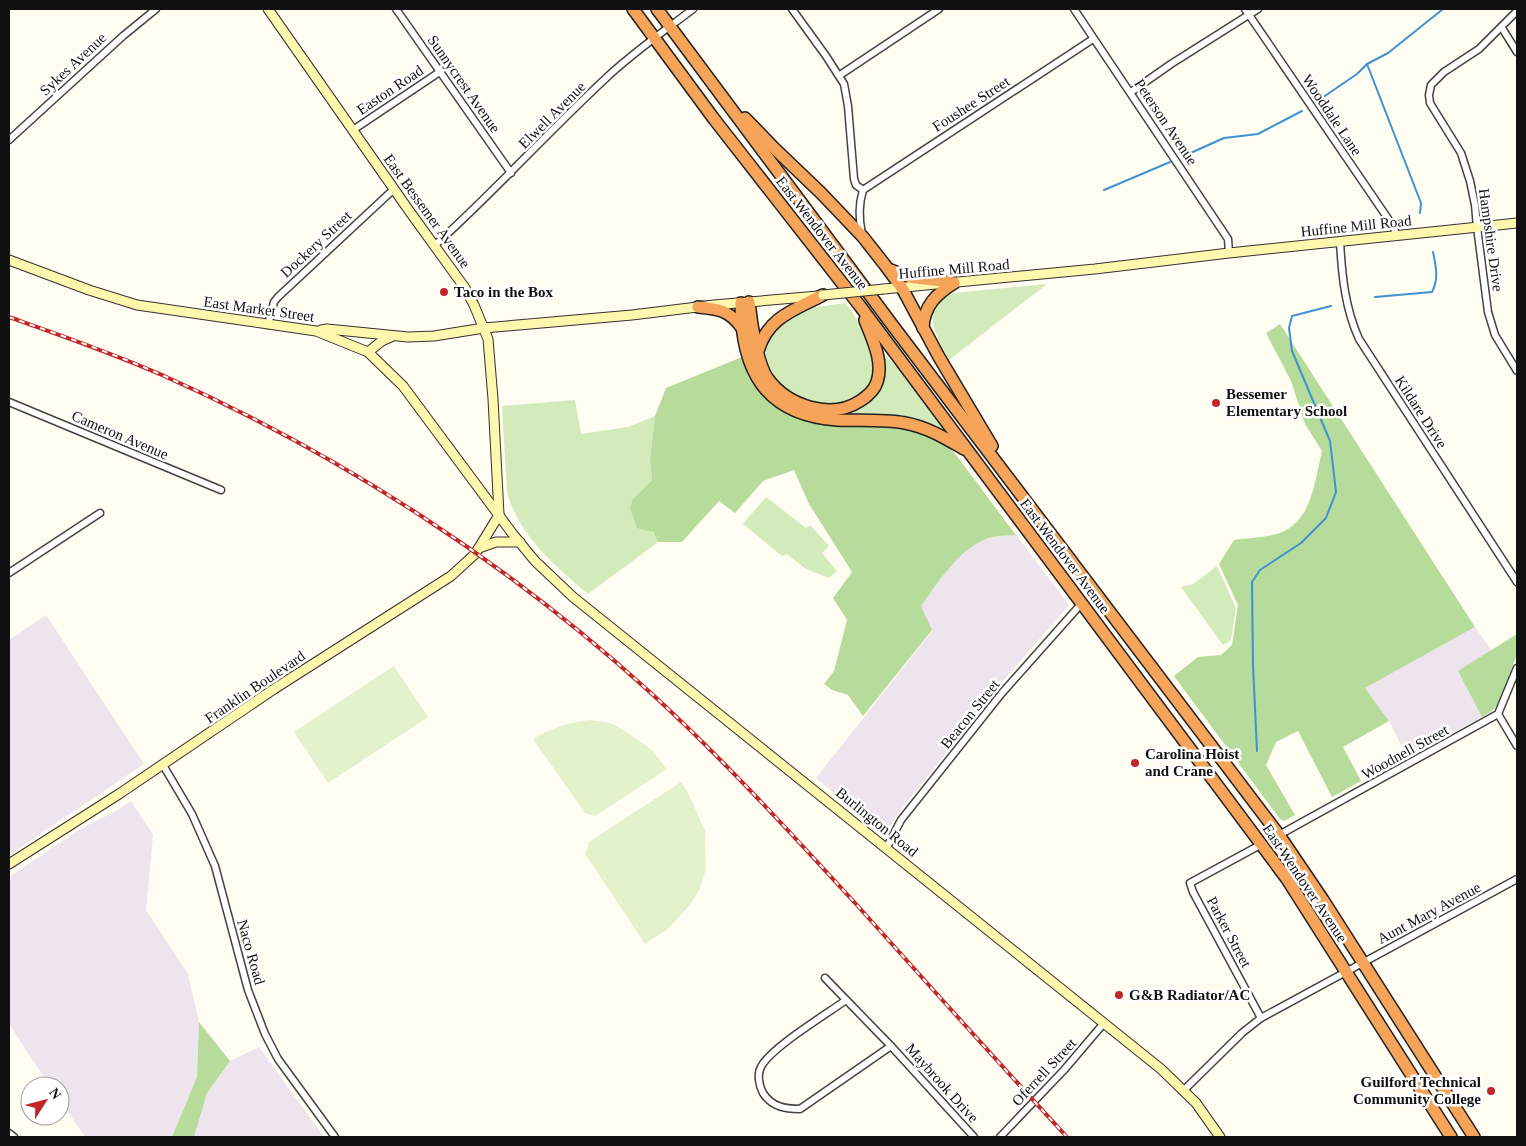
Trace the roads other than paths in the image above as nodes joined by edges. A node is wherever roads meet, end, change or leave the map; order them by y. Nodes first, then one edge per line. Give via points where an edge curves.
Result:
1 (156, 9) edge
2 (268, 9) edge
3 (396, 9) edge
4 (633, 9) edge
5 (657, 9) edge
6 (693, 9) edge
7 (792, 9) edge
8 (939, 9) edge
9 (1074, 9) edge
10 (1258, 9) edge
11 (1517, 11) edge
12 (1247, 12) edge
13 (670, 26) junction
14 (1502, 28) junction
15 (655, 38) junction
16 (1093, 39) junction
17 (1517, 52) edge
18 (441, 71) junction
19 (840, 75) junction
20 (711, 82) junction
21 (1131, 92) junction
22 (353, 130) junction
23 (9, 140) edge
24 (511, 173) junction
25 (394, 189) junction
26 (863, 190) junction
27 (1517, 224) edge
28 (1477, 227) junction
29 (1397, 236) junction
30 (863, 237) junction
31 (1340, 242) junction
32 (434, 246) junction
33 (1229, 253) junction
34 (9, 260) edge
35 (887, 268) junction
36 (954, 283) junction
37 (902, 288) junction
38 (823, 295) junction
39 (745, 303) junction
40 (698, 306) junction
41 (860, 306) junction
42 (268, 325) junction
43 (484, 328) junction
44 (923, 328) junction
45 (742, 330) junction
46 (316, 331) junction
47 (376, 335) junction
48 (393, 336) junction
49 (359, 347) junction
50 (368, 352) junction
51 (758, 352) junction
52 (1517, 371) edge
53 (9, 402) edge
54 (969, 453) junction
55 (221, 490) dead end
56 (1019, 492) junction
57 (100, 513) dead end
58 (499, 515) junction
59 (512, 532) joint
60 (520, 542) junction
61 (479, 548) junction
62 (9, 573) edge
63 (1517, 582) edge
64 (1082, 603) junction
65 (1517, 668) edge
66 (1498, 714) junction
67 (1517, 746) edge
68 (163, 765) junction
69 (1279, 835) junction
70 (1262, 844) junction
71 (886, 847) junction
72 (9, 864) edge
73 (1517, 879) edge
74 (1363, 963) junction
75 (1347, 972) junction
76 (826, 978) dead end
77 (846, 1000) junction
78 (1261, 1018) junction
79 (1104, 1023) junction
80 (891, 1046) junction
81 (1184, 1090) junction
82 (9, 1133) edge
83 (14, 1137) edge
84 (335, 1137) edge
85 (974, 1137) edge
86 (1000, 1137) edge
87 (1220, 1137) edge
88 (1451, 1137) edge
89 (1474, 1137) edge

1 - 23 street, Sykes Avenue
2 - 22 main road, East Bessemer Avenue
3 - 18 street, Sunnycrest Avenue
4 - 15 highway, East Wendover Avenue
5 - 13 highway, East Wendover Avenue
6 - 13 street, Elwell Avenue
7 - 19 street
8 - 19 street
9 - 16 street, Peterson Avenue
10 - 12 street
11 - 14 street
12 - 21 street
12 - 29 street, Wooddale Lane
13 - 15 street, Elwell Avenue
13 - 20 highway, East Wendover Avenue
14 - 17 street
14 - 28 street, Hampshire Drive via 1479,50 1444,72 1431,85 1429,95 1430,103 1461,153 1470,181
15 - 24 street, Elwell Avenue via 604,80
15 - 41 highway, East Wendover Avenue
16 - 21 street, Peterson Avenue
16 - 26 street, Foushee Street
18 - 22 street, Easton Road
18 - 24 street, Sunnycrest Avenue
19 - 26 street via 848,106 854,179
20 - 30 highway
20 - 56 highway, East Wendover Avenue
21 - 33 street, Peterson Avenue via 1228,239
22 - 25 main road, East Bessemer Avenue
24 - 32 street, Elwell Avenue
25 - 32 main road, East Bessemer Avenue
25 - 42 street, Dockery Street via 278,296
26 - 30 street via 860,198
27 - 28 main road, Huffine Mill Road
28 - 29 main road, Huffine Mill Road
28 - 52 street, Hampshire Drive via 1488,312 1495,335
29 - 31 main road, Huffine Mill Road
30 - 35 highway
31 - 33 main road, Huffine Mill Road
31 - 63 street, Kildare Drive via 1348,312 1359,339
32 - 43 main road, East Bessemer Avenue via 465,288
33 - 36 main road, Huffine Mill Road
34 - 42 main road, East Market Street via 137,306
35 - 36 highway via 902,276
35 - 37 highway
36 - 37 main road, Huffine Mill Road
36 - 44 highway via 932,301
37 - 38 main road, Huffine Mill Road, bridge
37 - 44 highway
38 - 39 main road, Huffine Mill Road
38 - 51 highway via 782,316 770,326
39 - 40 main road, Huffine Mill Road
39 - 45 highway
39 - 51 highway
40 - 43 main road, Huffine Mill Road
40 - 45 highway via 728,313
41 - 51 highway via 879,357 879,370 878,382 870,395 852,406 828,410 787,397 768,380
41 - 54 highway, East Wendover Avenue
42 - 46 main road, East Market Street
43 - 48 main road, Huffine Mill Road via 434,336
43 - 58 main road, East Bessemer Avenue via 488,339 493,400
44 - 56 highway
45 - 54 highway via 748,359 760,382 788,408 813,417 836,420 903,422 923,427
46 - 47 main road, Huffine Mill Road via 327,329
46 - 49 main road, East Market Street
47 - 48 main road, Huffine Mill Road
47 - 49 main road
48 - 50 main road
49 - 50 main road, East Market Street
50 - 58 main road, East Market Street via 403,386
53 - 55 street, Cameron Avenue
54 - 64 highway, East Wendover Avenue
56 - 69 highway, East Wendover Avenue
57 - 62 street
58 - 59 main road, East Market Street
58 - 61 main road, Franklin Boulevard
59 - 60 main road, Burlington Road
60 - 61 main road via 496,542
60 - 71 main road, Burlington Road via 573,597
61 - 68 main road, Franklin Boulevard via 451,576 274,689
64 - 70 highway, East Wendover Avenue
64 - 71 street, Beacon Street via 990,708 901,820
65 - 66 street
66 - 67 street
66 - 69 street, Woodnell Street
68 - 72 main road, Franklin Boulevard
68 - 84 street, Naco Road via 192,814 215,866 248,990 265,1034 278,1059
69 - 74 highway, East Wendover Avenue
70 - 75 highway, East Wendover Avenue via 1303,901
70 - 78 street, Parker Street via 1190,883
71 - 79 main road, Burlington Road
73 - 74 street, Aunt Mary Avenue
74 - 75 street, Aunt Mary Avenue
74 - 89 highway, East Wendover Avenue
75 - 78 street, Aunt Mary Avenue
75 - 88 highway, East Wendover Avenue
76 - 77 street, Maybrook Drive
77 - 80 street, Maybrook Drive
77 - 80 street, Maybrook Drive via 770,1054 760,1068 762,1092 772,1104 785,1109 800,1109
78 - 81 street, Aunt Mary Avenue
79 - 81 main road, Burlington Road
79 - 86 street, Oferrell Street
80 - 85 street, Maybrook Drive
81 - 87 main road, Burlington Road
82 - 83 street

